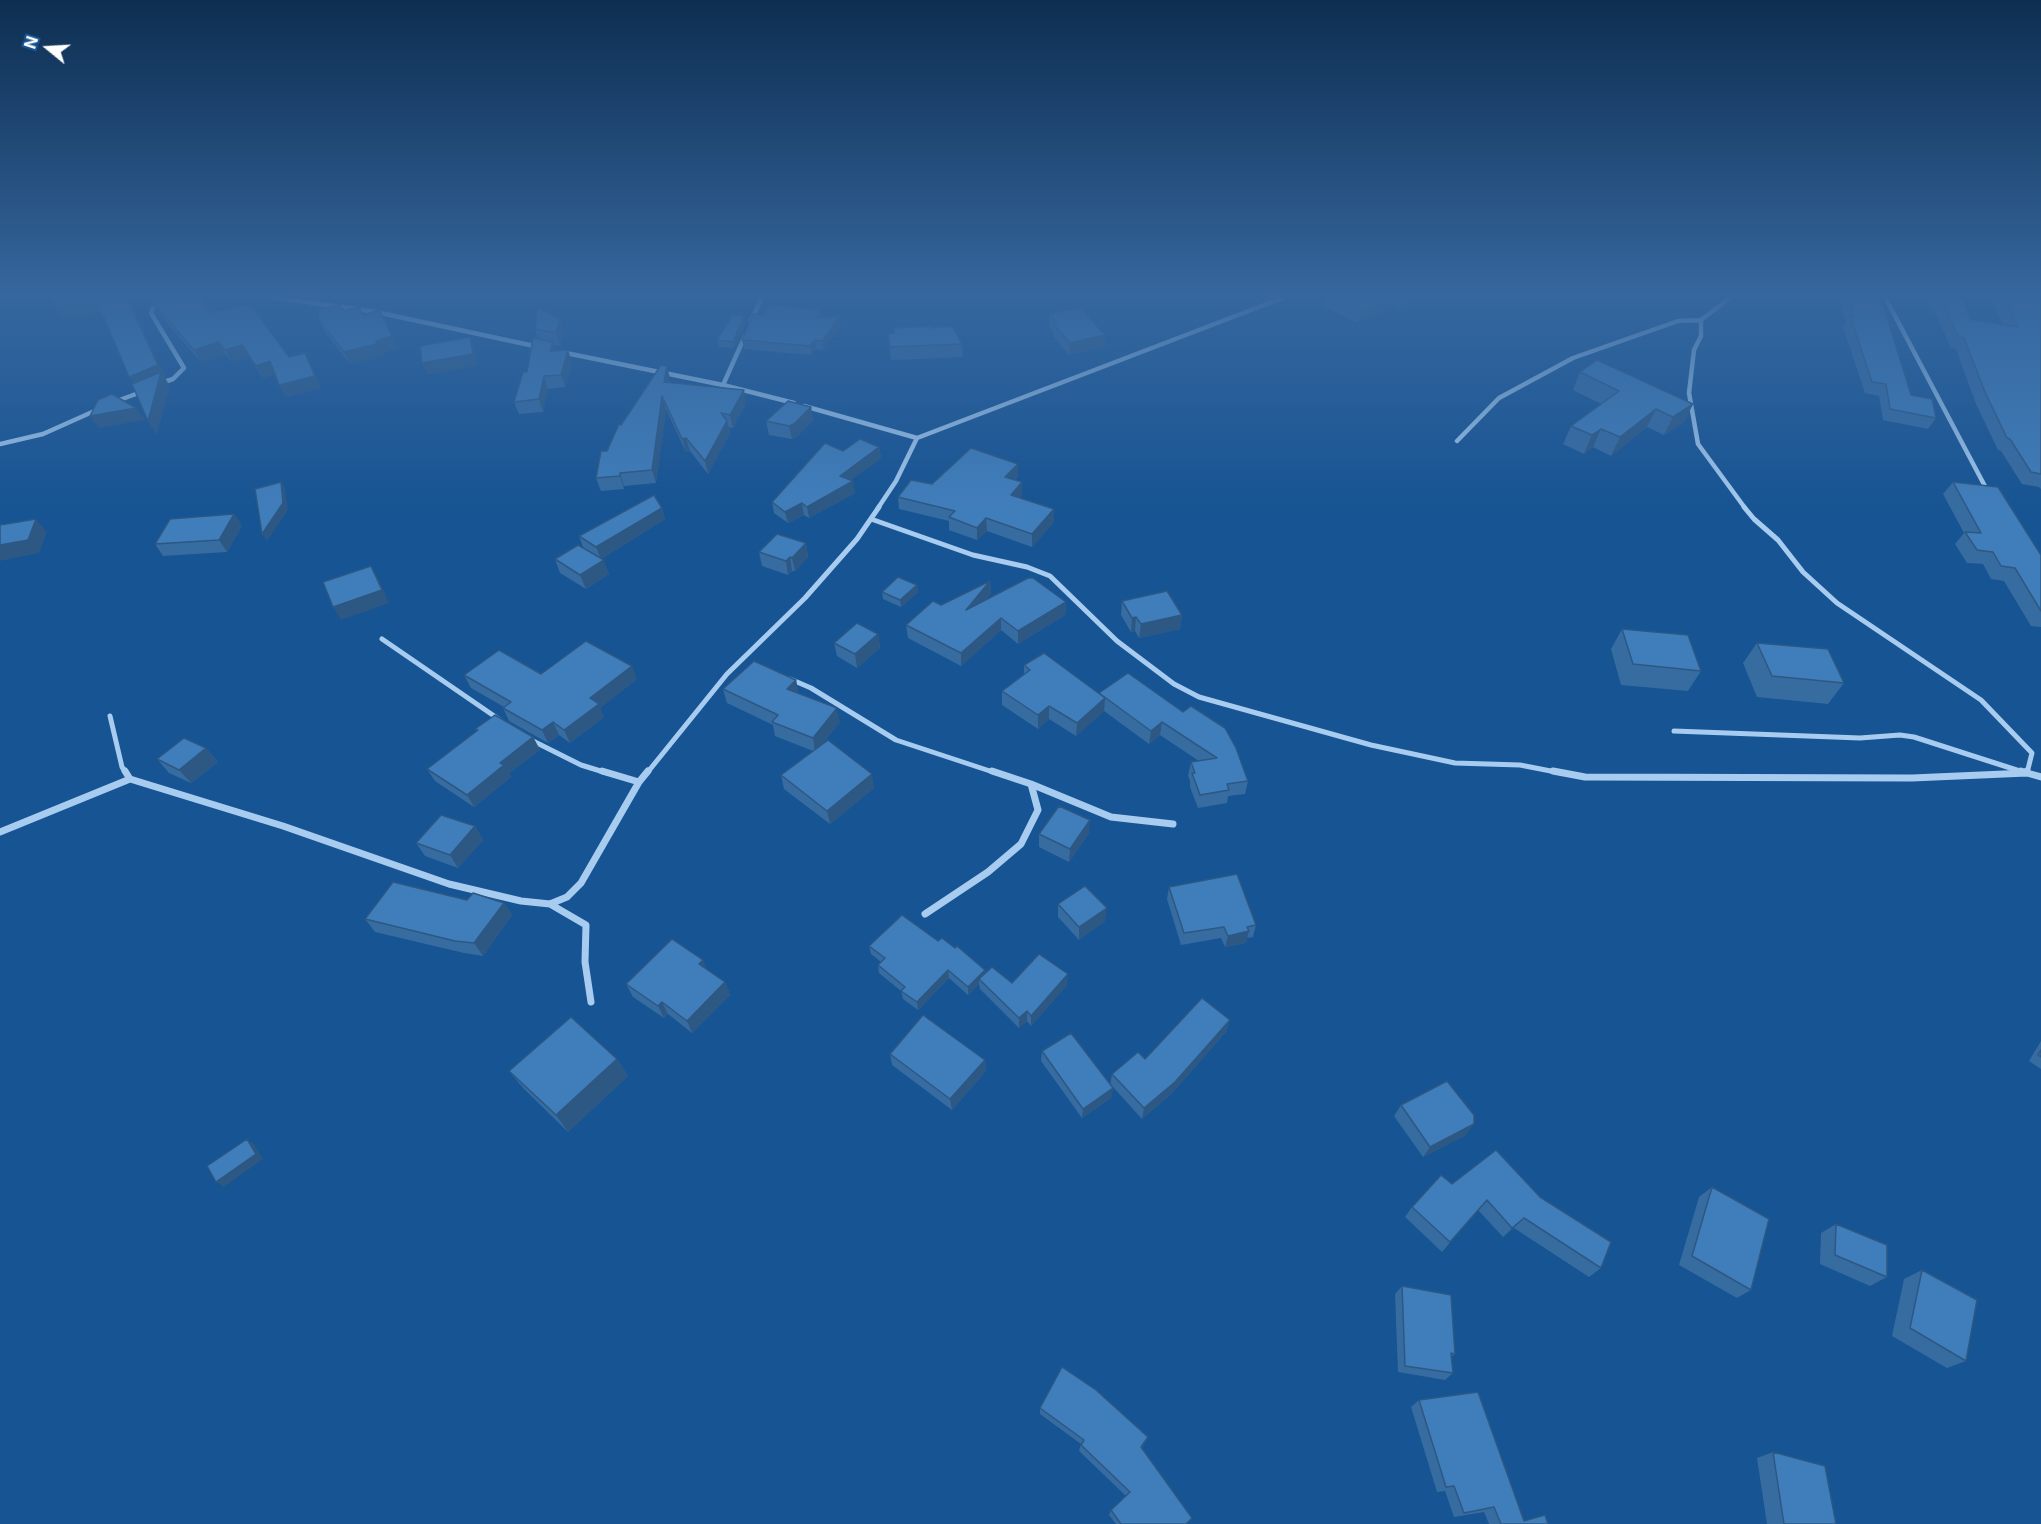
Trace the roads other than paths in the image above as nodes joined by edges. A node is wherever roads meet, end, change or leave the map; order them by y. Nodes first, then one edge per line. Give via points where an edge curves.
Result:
1 (184, 368) edge
2 (641, 368) edge
3 (730, 368) edge
4 (1099, 368) edge
5 (1554, 368) edge
6 (1692, 368) edge
7 (1923, 368) edge
8 (723, 385) junction
9 (917, 438) junction
10 (1457, 441) dead end
11 (0, 444) edge
12 (1989, 493) edge
13 (871, 519) junction
14 (382, 639) dead end
15 (742, 659) junction
16 (752, 663) edge
17 (782, 676) edge
18 (110, 716) dead end
19 (506, 723) edge
20 (1674, 731) dead end
21 (524, 736) edge
22 (2027, 773) junction
23 (2041, 777) edge
24 (130, 779) junction
25 (639, 782) junction
26 (1031, 784) junction
27 (1173, 824) dead end
28 (0, 832) edge
29 (550, 904) junction
30 (925, 914) dead end
31 (591, 1002) dead end

1 - 11 street via 173,379 43,434
2 - 8 street
3 - 8 street
4 - 9 street
5 - 10 street via 1499,398
6 - 22 street via 1689,393 1698,444 1754,519 1838,603 1982,700 2032,753
7 - 12 street
8 - 9 street
9 - 13 street via 896,482
13 - 15 street via 805,598
13 - 22 street via 973,555 1050,576 1117,641 1174,684 1199,697 1371,745 1455,763 1521,765 1585,777 1912,778
14 - 19 street
15 - 16 street
15 - 25 street
17 - 26 street via 811,688 896,740
18 - 24 street via 122,767
20 - 22 street via 1860,738 1900,735
21 - 25 street via 581,765
22 - 23 street
24 - 28 street
24 - 29 street via 283,826 449,885
25 - 29 street via 581,883 567,897
26 - 27 street via 1111,817
26 - 30 street via 1038,810 1021,844 988,872
29 - 31 street via 586,925 585,962

